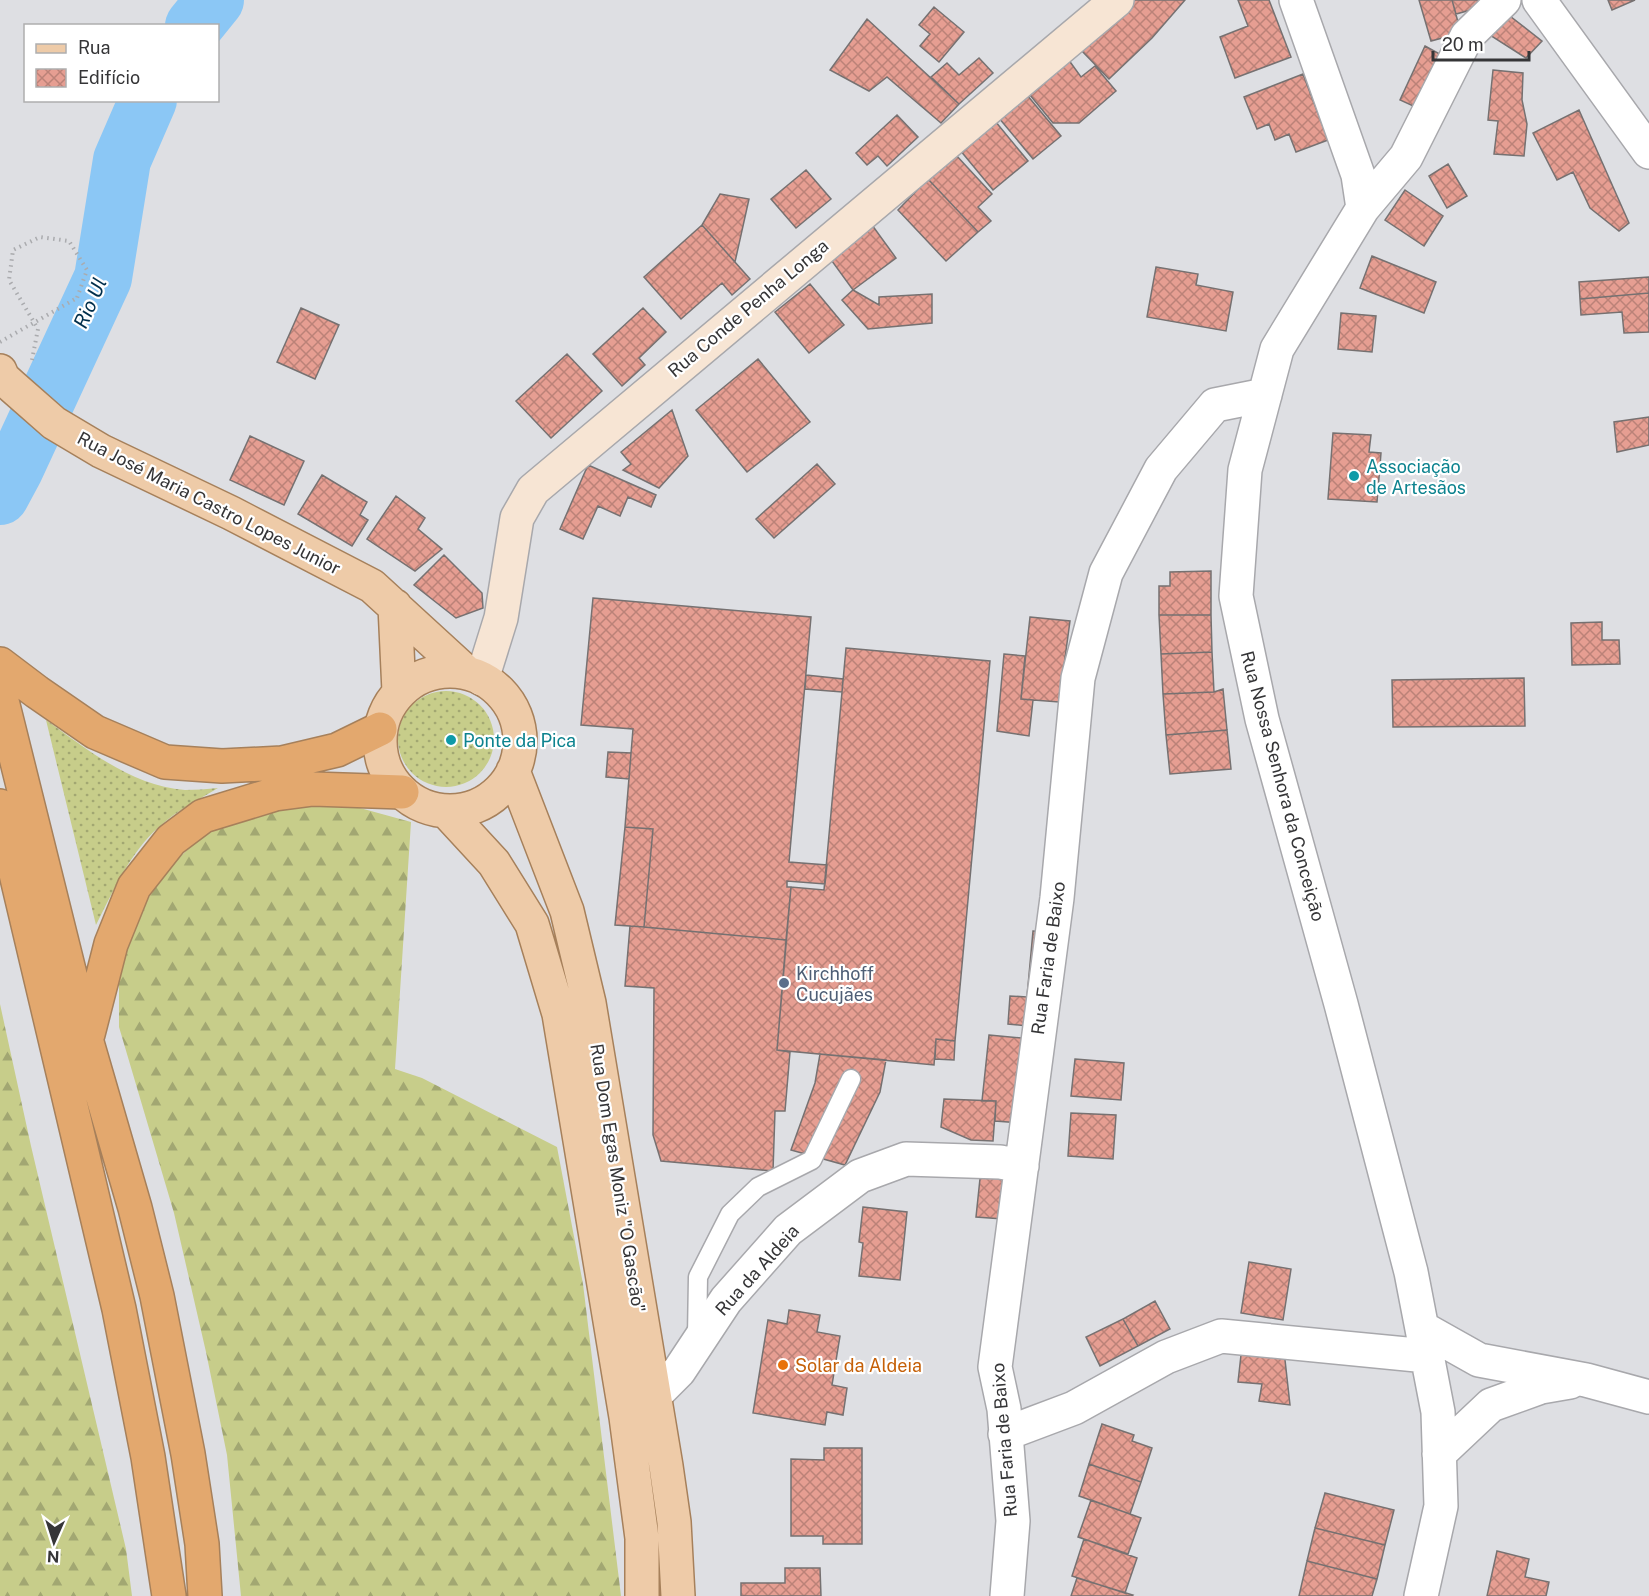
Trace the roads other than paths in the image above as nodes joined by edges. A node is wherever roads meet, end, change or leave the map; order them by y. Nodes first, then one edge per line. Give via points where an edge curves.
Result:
1 (1117, 0) edge
2 (1296, 0) edge
3 (1504, 0) edge
4 (1539, 0) edge
5 (1649, 152) edge
6 (1363, 208) junction
7 (5, 379) edge
8 (1265, 395) junction
9 (395, 606) junction
10 (0, 664) edge
11 (474, 676) junction
12 (399, 692) junction
13 (0, 693) edge
14 (380, 729) junction
15 (513, 771) junction
16 (402, 792) junction
17 (0, 806) edge
18 (446, 811) junction
19 (86, 1039) junction
20 (851, 1080) dead end
21 (1022, 1166) junction
22 (1424, 1342) junction
23 (697, 1344) junction
24 (1586, 1380) junction
25 (654, 1396) junction
26 (1649, 1397) edge
27 (626, 1416) junction
28 (1005, 1434) junction
29 (1439, 1454) junction
30 (169, 1596) edge
31 (205, 1596) edge
32 (642, 1596) edge
33 (678, 1596) edge
34 (1007, 1596) edge
35 (1421, 1596) edge

1 - 11 street, Rua Conde Penha Longa via 533,490 517,518 501,618
2 - 6 street via 1358,175
3 - 6 street, Rua Nossa Senhora da Conceição via 1467,36 1406,157
4 - 5 street
6 - 8 street, Rua Nossa Senhora da Conceição via 1276,349
7 - 9 main road, Rua José Maria Castro Lopes Junior via 54,423 101,452 372,586
8 - 21 street, Rua Faria de Baixo via 1215,405 1161,470 1106,573 1078,678 1057,898
8 - 22 street, Rua Nossa Senhora da Conceição via 1245,470 1236,596 1262,719 1411,1272
9 - 11 main road, Rua José Maria Castro Lopes Junior
9 - 12 main road
10 - 14 highway via 95,732 165,762 222,766 282,763 337,750
11 - 12 main road via 449,671 430,674
11 - 15 main road via 502,696 516,719 520,736
12 - 14 main road
13 - 19 highway
14 - 16 main road via 380,752 387,773
15 - 18 main road via 502,788 486,801 467,809
15 - 25 main road, Rua Dom Egas Moniz "O Gascão" via 567,911 589,1004
16 - 18 main road via 414,802
16 - 19 highway via 313,789 275,794 203,816 171,840 134,887 111,944
17 - 30 highway via 119,1309 148,1457
18 - 27 main road, Rua Dom Egas Moniz "O Gascão" via 494,863 531,924 559,1014
19 - 31 highway via 157,1296 188,1454 202,1544
20 - 23 lane via 812,1160 758,1187 730,1214 698,1277
21 - 23 street, Rua da Aldeia via 906,1159 860,1176 788,1230 726,1300
21 - 28 street, Rua Faria de Baixo via 995,1367
22 - 24 street via 1479,1360
22 - 28 street via 1221,1336 1166,1357 1074,1408
22 - 29 street, Rua Nossa Senhora da Conceição via 1438,1412
23 - 25 street, Rua da Aldeia via 679,1371
24 - 26 street
24 - 29 street via 1541,1387 1491,1405
25 - 27 street, Rua da Aldeia
25 - 33 main road, Rua Dom Egas Moniz "O Gascão" via 674,1522
27 - 32 main road, Rua Dom Egas Moniz "O Gascão" via 642,1538
28 - 34 street, Rua Faria de Baixo via 1013,1521
29 - 35 street, Rua Nossa Senhora da Conceição via 1441,1506

